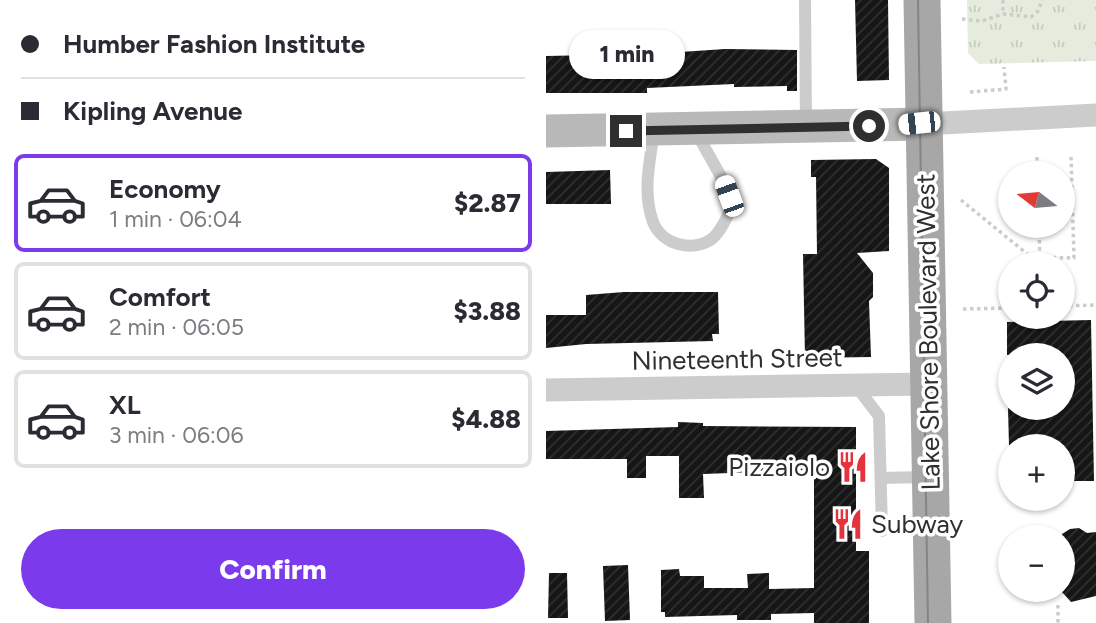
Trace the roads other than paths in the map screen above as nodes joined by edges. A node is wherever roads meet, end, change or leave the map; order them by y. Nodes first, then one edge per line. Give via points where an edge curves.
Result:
1 (805, 0) edge
2 (922, 0) edge
3 (1096, 115) edge
4 (924, 124) junction
5 (806, 128) junction
6 (654, 130) junction
7 (695, 130) junction
8 (546, 131) edge
9 (928, 384) junction
10 (856, 386) junction
11 (546, 390) edge
12 (930, 476) junction
13 (881, 478) junction
14 (882, 531) dead end
15 (933, 623) edge

1 - 5 lane
2 - 4 main road, Lake Shore Boulevard West
3 - 4 street
4 - 5 main road
4 - 9 main road, Lake Shore Boulevard West
5 - 7 main road
6 - 7 main road
6 - 7 lane via 647,187 654,224 665,238 693,246 714,237 730,211 724,182
6 - 8 main road
9 - 10 street, Nineteenth Street
9 - 12 main road, Lake Shore Boulevard West
10 - 11 street, Nineteenth Street
10 - 13 lane via 879,416
12 - 13 lane
12 - 15 main road, Lake Shore Boulevard West
13 - 14 lane

